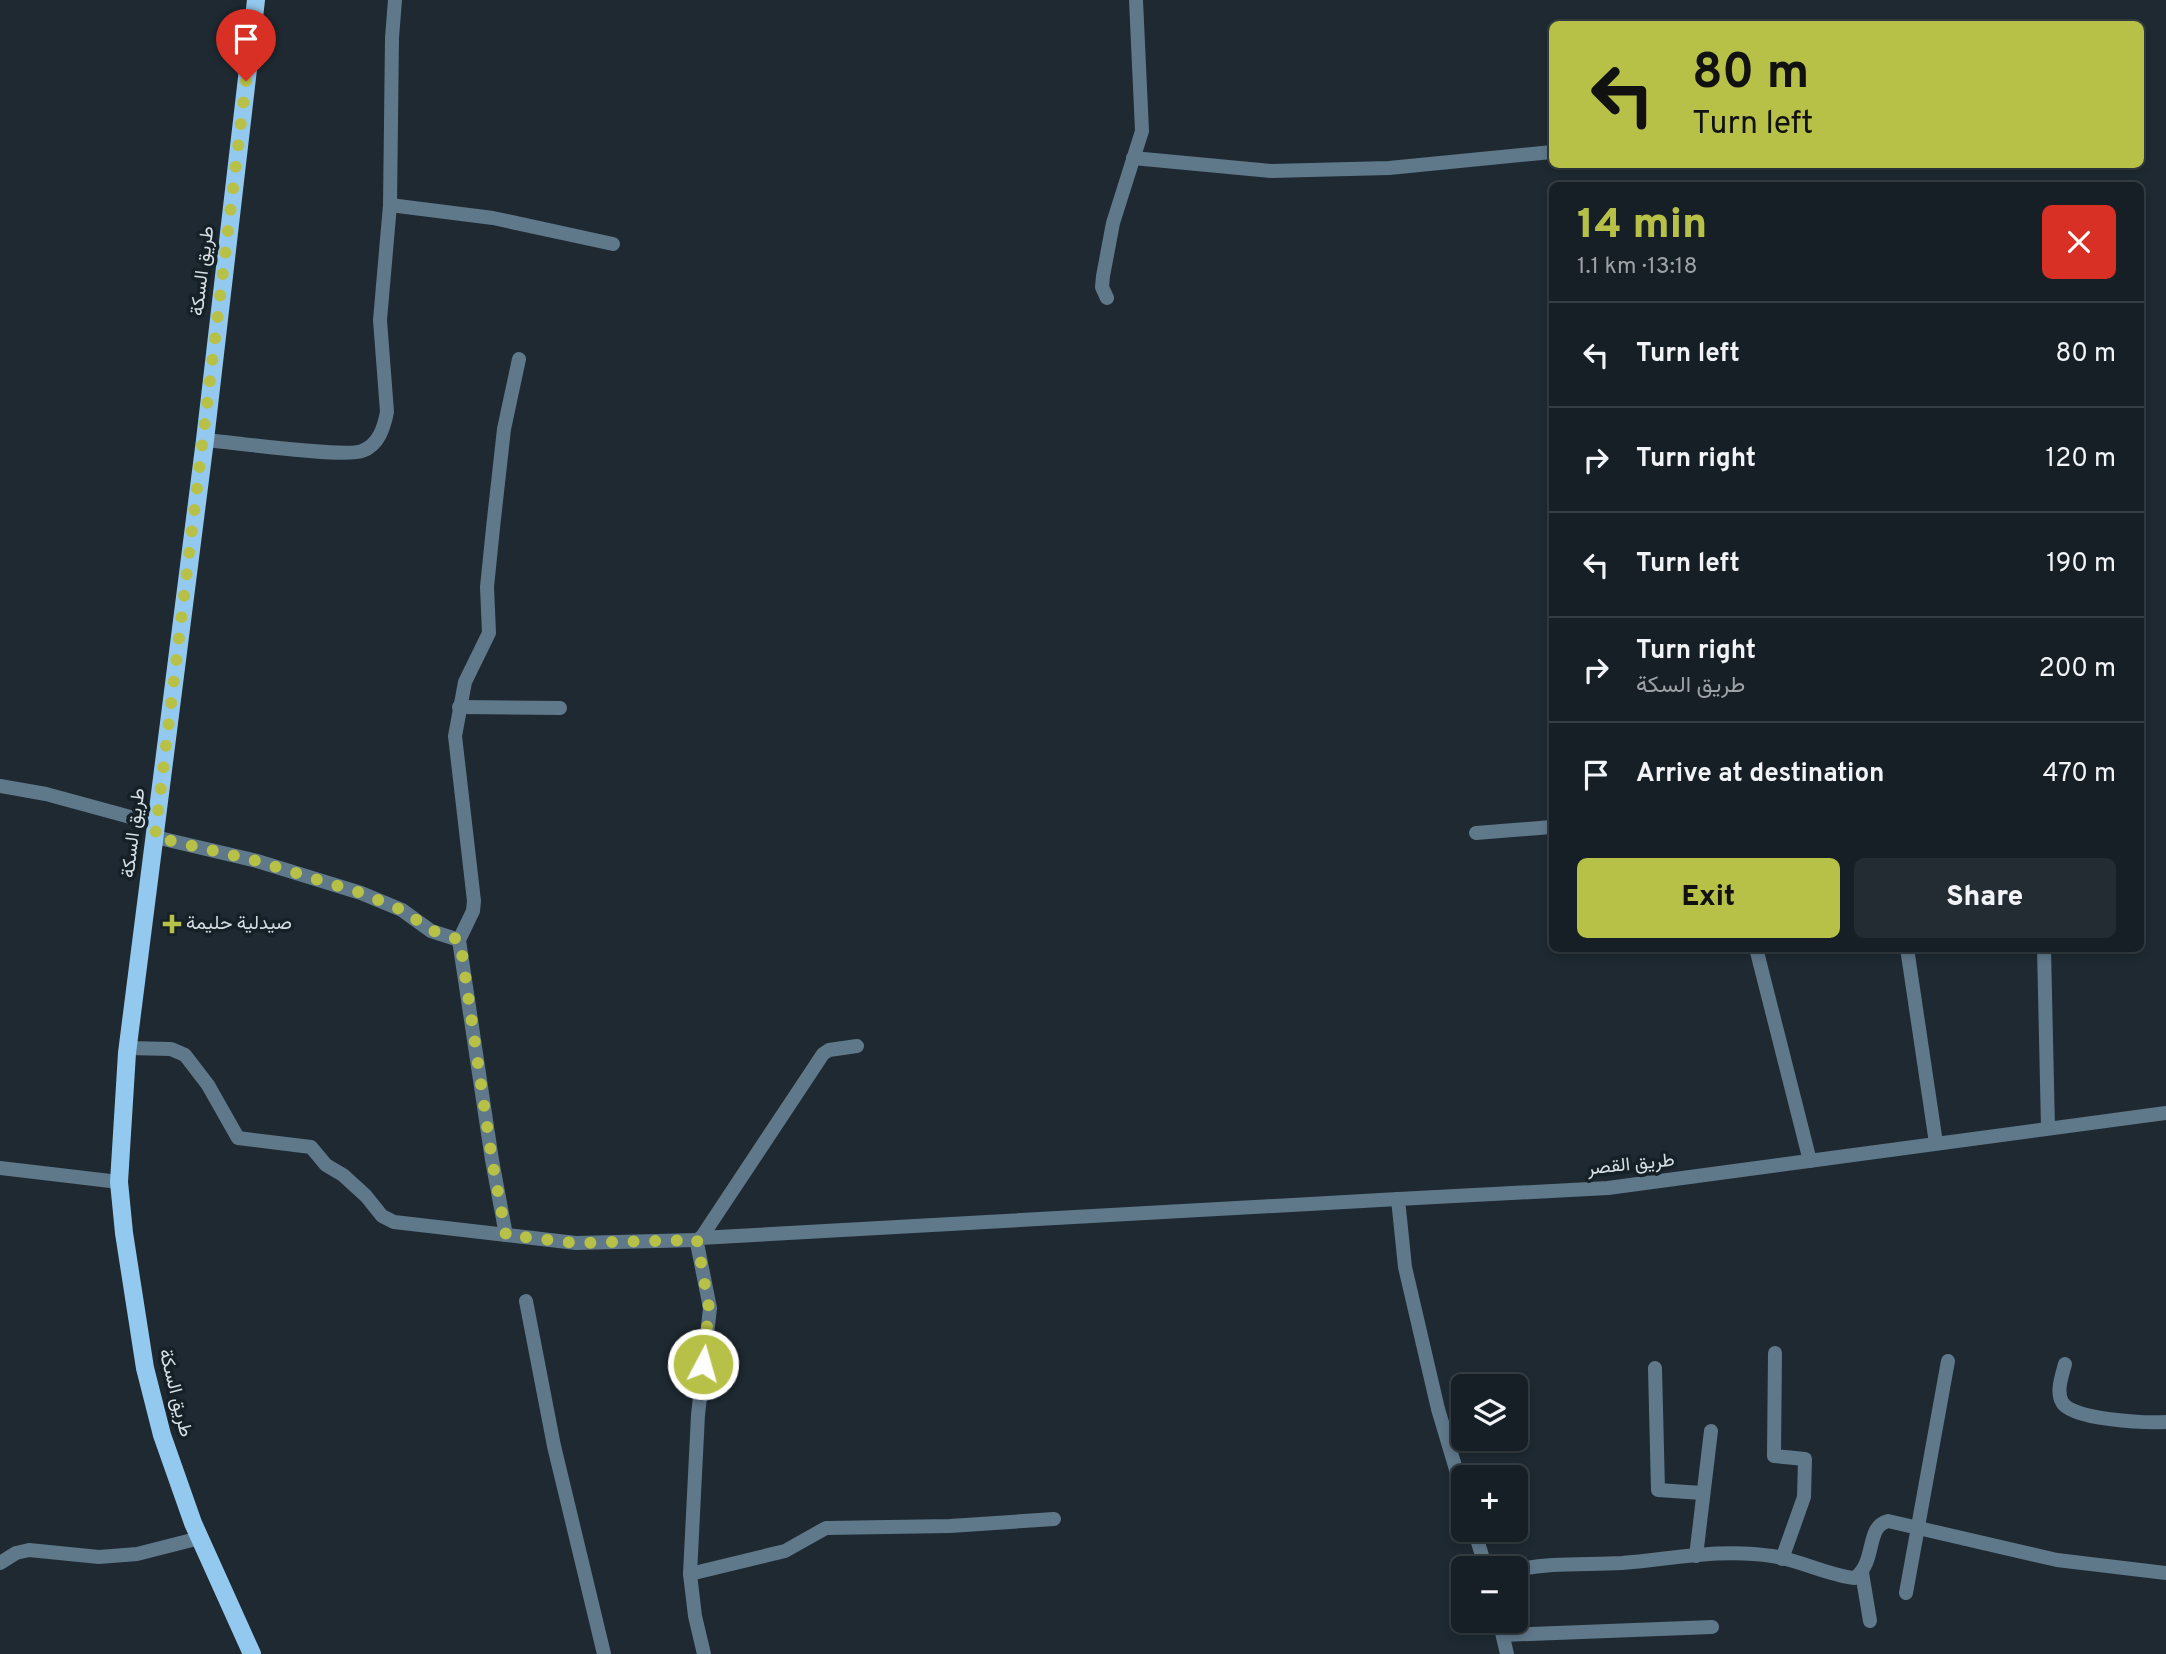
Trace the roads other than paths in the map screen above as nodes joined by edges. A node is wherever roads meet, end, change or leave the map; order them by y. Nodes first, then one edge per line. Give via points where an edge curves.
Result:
1 (256, 0) edge
2 (395, 0) edge
3 (1136, 0) edge
4 (1549, 152) edge
5 (1133, 158) junction
6 (390, 205) junction
7 (612, 244) dead end
8 (1107, 298) dead end
9 (519, 359) dead end
10 (205, 440) junction
11 (459, 706) junction
12 (561, 708) dead end
13 (0, 786) edge
14 (1549, 827) edge
15 (156, 830) junction
16 (1476, 833) dead end
17 (460, 940) junction
18 (1757, 952) edge
19 (1908, 952) edge
20 (2044, 952) edge
21 (857, 1046) dead end
22 (128, 1048) junction
23 (2166, 1113) edge
24 (2048, 1128) junction
25 (1936, 1143) junction
26 (1811, 1161) junction
27 (0, 1168) edge
28 (120, 1182) junction
29 (1398, 1199) junction
30 (506, 1235) junction
31 (699, 1239) junction
32 (526, 1301) dead end
33 (1775, 1353) dead end
34 (1948, 1361) dead end
35 (2065, 1364) dead end
36 (1656, 1368) dead end
37 (2166, 1422) edge
38 (1711, 1430) dead end
39 (1454, 1465) edge
40 (1702, 1493) junction
41 (1054, 1519) dead end
42 (1918, 1529) junction
43 (200, 1538) junction
44 (1696, 1556) junction
45 (1782, 1559) junction
46 (0, 1563) edge
47 (1528, 1567) edge
48 (1862, 1573) junction
49 (2166, 1573) edge
50 (690, 1574) junction
51 (1906, 1592) dead end
52 (1870, 1621) dead end
53 (1528, 1628) edge
54 (1712, 1628) dead end
55 (1502, 1633) edge
56 (252, 1654) edge
57 (604, 1654) edge
58 (704, 1654) edge
59 (1507, 1654) edge

1 - 10 main road, طريق السكة
2 - 6 street
3 - 5 street via 1142,131
4 - 5 street via 1389,168 1271,171
5 - 8 street via 1103,276
6 - 7 street via 493,218
6 - 10 street via 380,320 387,412 375,441 361,452 328,452
9 - 11 street via 505,429 491,550 489,633
10 - 15 main road, طريق السكة
11 - 12 street
11 - 17 street via 455,752 474,901
13 - 15 street via 46,794
14 - 16 street
15 - 17 street via 361,893
15 - 22 main road, طريق السكة
17 - 30 street
18 - 26 street
19 - 25 street
20 - 24 street
21 - 31 street via 823,1054
22 - 28 main road, طريق السكة
22 - 30 street, طريق القصر via 170,1049 185,1055 238,1138 311,1147 387,1220
23 - 24 street, طريق القصر
24 - 25 street, طريق القصر
25 - 26 street, طريق القصر
26 - 29 street, طريق القصر via 1608,1188
27 - 28 street
28 - 43 main road, طريق السكة via 145,1368 162,1435
29 - 31 street, طريق القصر
29 - 39 street via 1405,1267
30 - 31 street, طريق القصر via 576,1243
31 - 50 street via 709,1308
32 - 57 street via 554,1446
33 - 45 street via 1774,1456 1805,1459 1804,1497
34 - 42 street
35 - 37 street via 2060,1400 2068,1410 2091,1417
36 - 40 street via 1658,1490
38 - 40 street
40 - 44 street
41 - 50 street via 950,1527 826,1528 785,1551
42 - 48 street via 1888,1521 1879,1524
42 - 49 street via 2057,1560
42 - 51 street
43 - 46 street via 137,1554 99,1557 29,1550
43 - 56 main road, طريق السكة
44 - 45 street via 1740,1553
44 - 47 street
45 - 48 street via 1849,1577
48 - 52 street
50 - 58 street
53 - 54 street
55 - 59 street

